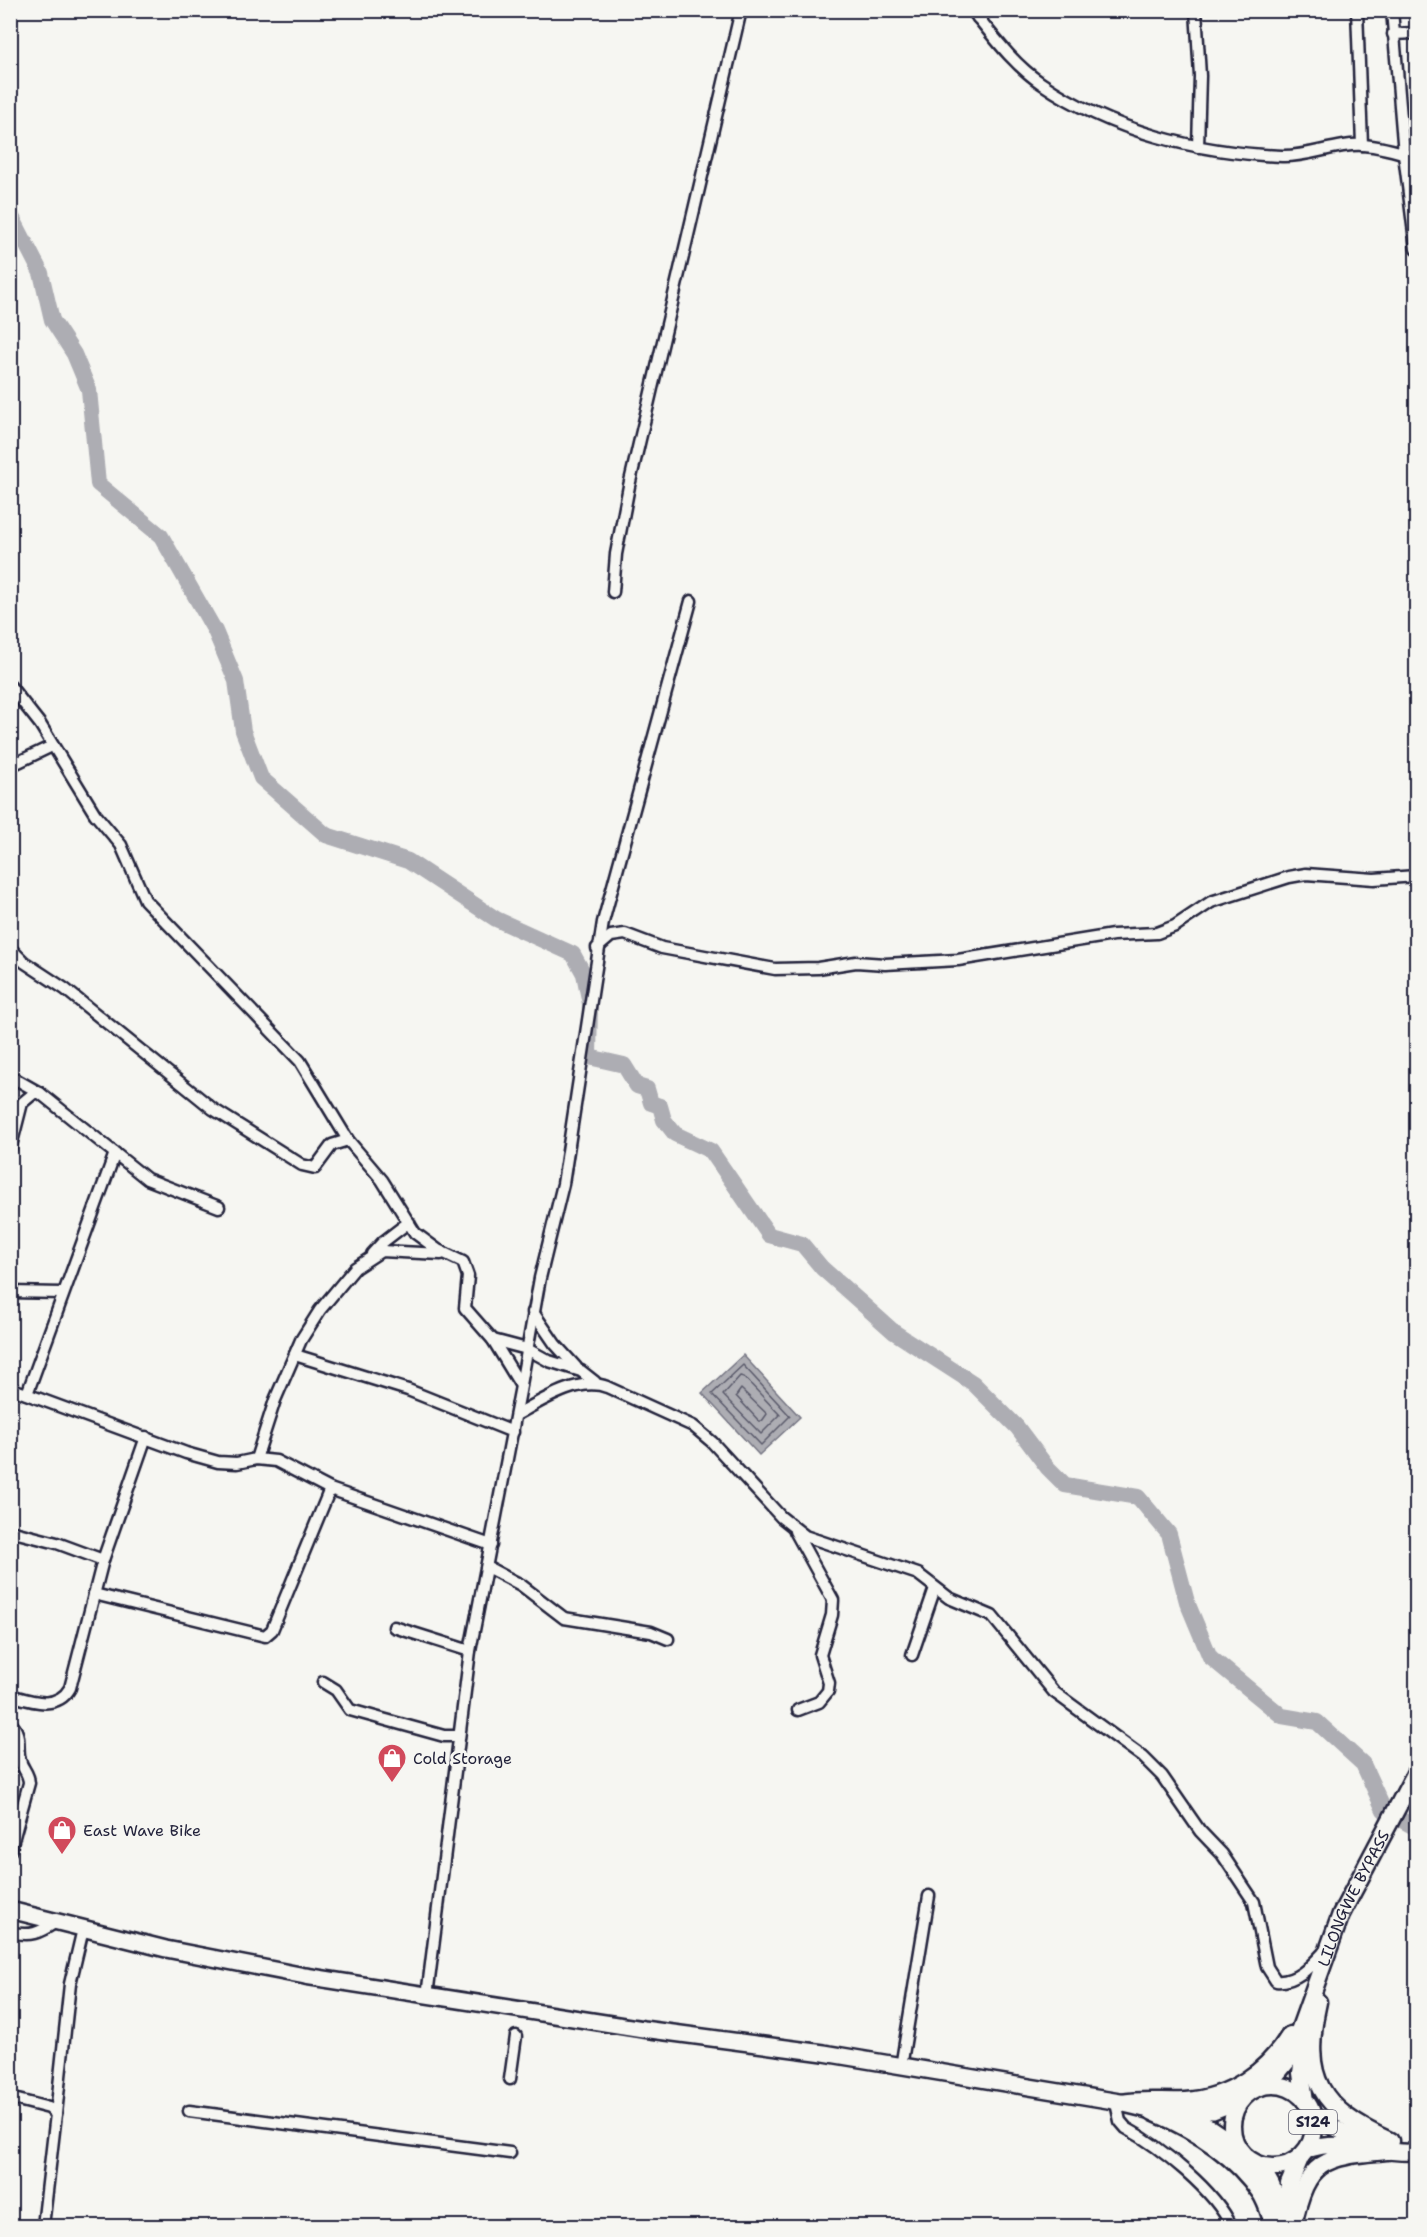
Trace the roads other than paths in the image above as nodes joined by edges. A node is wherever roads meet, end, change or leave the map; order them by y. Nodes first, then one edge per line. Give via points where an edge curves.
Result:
1 (741, 10) edge
2 (989, 10) edge
3 (1197, 10) edge
4 (1357, 10) edge
5 (1392, 10) edge
6 (975, 14) edge
7 (1416, 33) edge
8 (1393, 34) junction
9 (1362, 145) junction
10 (1198, 147) junction
11 (1404, 154) junction
12 (1416, 157) edge
13 (1416, 249) edge
14 (613, 592) dead end
15 (691, 601) dead end
16 (10, 686) edge
17 (52, 746) junction
18 (10, 766) edge
19 (1416, 876) edge
20 (10, 948) edge
21 (597, 948) junction
22 (10, 1076) edge
23 (40, 1093) junction
24 (348, 1140) junction
25 (10, 1150) edge
26 (115, 1153) junction
27 (219, 1208) dead end
28 (409, 1222) junction
29 (448, 1255) junction
30 (370, 1257) junction
31 (10, 1292) edge
32 (62, 1293) junction
33 (533, 1312) junction
34 (493, 1340) junction
35 (527, 1349) junction
36 (295, 1355) junction
37 (580, 1371) junction
38 (595, 1382) junction
39 (521, 1386) junction
40 (10, 1388) edge
41 (27, 1394) junction
42 (516, 1415) junction
43 (513, 1432) junction
44 (146, 1437) junction
45 (256, 1459) junction
46 (330, 1490) junction
47 (793, 1528) junction
48 (10, 1531) edge
49 (491, 1545) junction
50 (103, 1560) junction
51 (487, 1567) junction
52 (935, 1588) junction
53 (94, 1594) junction
54 (394, 1627) dead end
55 (668, 1639) dead end
56 (470, 1651) junction
57 (912, 1655) dead end
58 (323, 1682) dead end
59 (10, 1695) edge
60 (798, 1710) dead end
61 (10, 1723) edge
62 (458, 1736) junction
63 (1416, 1772) edge
64 (10, 1851) edge
65 (929, 1896) dead end
66 (10, 1910) edge
67 (56, 1922) junction
68 (83, 1929) junction
69 (10, 1932) edge
70 (1326, 1951) junction
71 (427, 1996) junction
72 (1310, 2000) junction
73 (516, 2036) dead end
74 (901, 2067) junction
75 (510, 2079) dead end
76 (1260, 2087) junction
77 (10, 2098) edge
78 (1241, 2100) junction
79 (1118, 2103) junction
80 (1309, 2108) junction
81 (189, 2111) dead end
82 (1153, 2112) junction
83 (56, 2114) junction
84 (1237, 2146) junction
85 (1389, 2146) junction
86 (1416, 2151) edge
87 (1304, 2152) junction
88 (510, 2153) dead end
89 (1251, 2161) junction
90 (43, 2226) edge
91 (1231, 2226) edge
92 (1274, 2226) edge
93 (1280, 2226) edge
94 (1288, 2226) edge
95 (1293, 2226) edge

1 - 14 street via 629,486
2 - 6 street
3 - 10 street
4 - 9 street
5 - 8 street
6 - 10 street via 990,35 1040,83 1128,128
7 - 8 street
8 - 11 street
9 - 10 street via 1285,156
9 - 11 street
11 - 12 street
11 - 13 street
15 - 21 street
16 - 17 street
17 - 18 street
17 - 24 street via 95,814 121,845 145,900 300,1061
19 - 21 street via 1289,877 1211,902 1157,933 1113,935 958,960 856,962 775,969 662,948 625,934 611,936
20 - 24 street via 213,1108 302,1165 315,1168 332,1145
21 - 33 street via 563,1184
22 - 23 street
23 - 25 street via 22,1103
23 - 26 street
24 - 28 street via 382,1180
26 - 27 street via 147,1179
26 - 32 street
28 - 29 street via 426,1242
28 - 30 street
29 - 30 street via 391,1251
29 - 34 street via 457,1257 467,1269 465,1308
30 - 36 street via 355,1268 320,1310
31 - 32 street
32 - 41 street
33 - 35 street
33 - 37 street
34 - 35 street
34 - 39 street
35 - 37 street
35 - 39 street
36 - 43 street via 408,1390
36 - 45 street
37 - 38 street
38 - 42 street via 560,1393
38 - 47 street via 693,1426
39 - 42 street
40 - 41 street
41 - 44 street
42 - 43 street
43 - 49 street
44 - 45 street via 218,1462
44 - 50 street
45 - 46 street via 276,1461
46 - 49 street
46 - 53 street via 272,1630 265,1636
47 - 52 street via 918,1575
47 - 60 street via 833,1600 820,1655 828,1691 819,1702
48 - 50 street
49 - 51 street
50 - 53 street
51 - 55 street via 564,1618 651,1632
51 - 56 street
52 - 57 street
52 - 70 street via 958,1603 992,1616 1054,1692 1153,1766 1254,1902 1268,1967 1276,1980 1302,1973
53 - 59 street via 66,1694 54,1703
54 - 56 street
56 - 62 street
58 - 62 street via 336,1690 350,1710 444,1736
61 - 64 street via 19,1735 19,1758 29,1776
62 - 71 street
63 - 70 main road, LILONGWE BYPASS via 1341,1914
65 - 74 street
66 - 67 main road
67 - 68 main road
67 - 69 street via 36,1935
68 - 71 main road via 234,1964
68 - 83 street via 70,1984
70 - 72 main road, LILONGWE BYPASS
70 - 85 main road via 1313,2037 1318,2082 1324,2096 1341,2114
71 - 74 main road via 736,2039
72 - 76 main road, LILONGWE BYPASS via 1289,2059
72 - 79 main road via 1275,2057 1236,2086 1201,2099
72 - 80 main road, LILONGWE BYPASS via 1301,2062
73 - 75 street
74 - 79 main road
76 - 78 main road
76 - 80 main road, S124 via 1285,2087
77 - 83 street via 49,2108
78 - 79 main road via 1214,2111
78 - 84 main road via 1232,2123
79 - 82 main road
79 - 91 street via 1120,2121 1126,2128 1173,2160 1199,2185
80 - 85 main road, S124 via 1343,2132
80 - 87 main road, S124 via 1314,2129
81 - 88 street
82 - 84 main road via 1203,2123
82 - 92 main road via 1192,2131 1221,2152 1260,2191
83 - 90 street
84 - 89 main road
85 - 86 main road, S124
85 - 87 main road, S124 via 1324,2144
85 - 95 main road via 1331,2158 1320,2165 1308,2180
87 - 89 main road, S124 via 1278,2167
87 - 94 main road via 1289,2184
89 - 93 main road via 1267,2176 1275,2191

